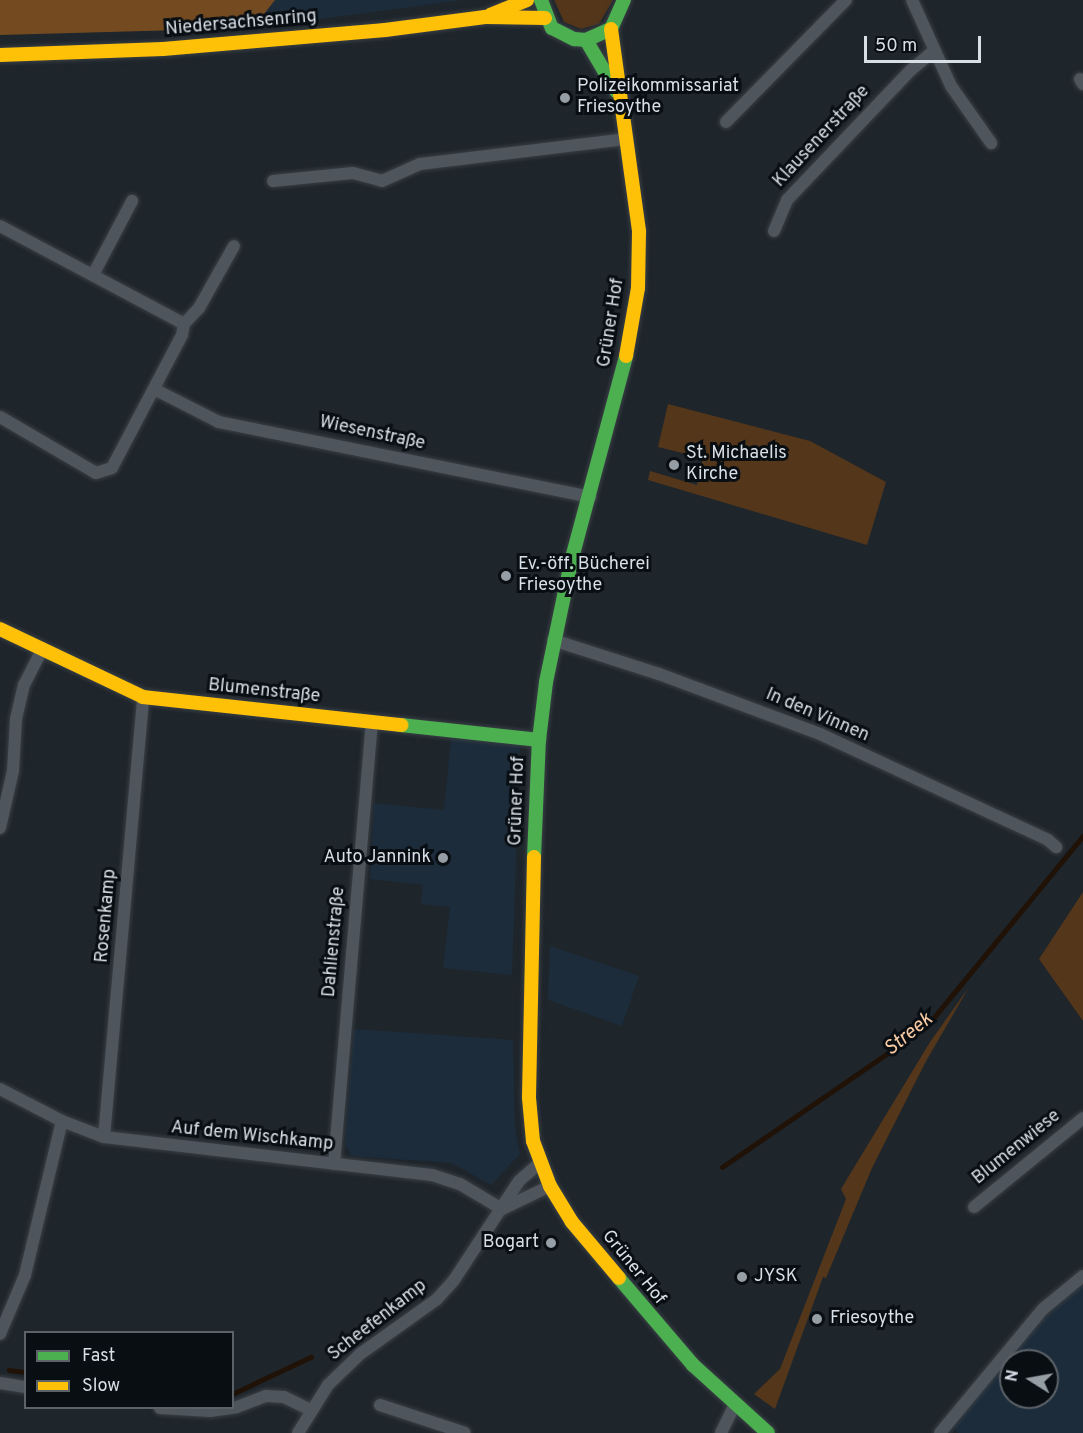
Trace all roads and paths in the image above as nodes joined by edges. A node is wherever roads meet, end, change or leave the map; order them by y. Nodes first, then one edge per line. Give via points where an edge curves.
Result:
1 (527, 0) edge
2 (541, 0) edge
3 (624, 0) edge
4 (846, 0) edge
5 (912, 0) edge
6 (485, 17) junction
7 (545, 18) junction
8 (610, 30) junction
9 (586, 40) junction
10 (934, 51) junction
11 (0, 55) edge
12 (620, 98) junction
13 (726, 122) dead end
14 (627, 139) junction
15 (991, 143) dead end
16 (273, 181) dead end
17 (132, 201) dead end
18 (0, 226) edge
19 (774, 231) dead end
20 (234, 246) dead end
21 (93, 275) junction
22 (184, 324) junction
23 (154, 388) junction
24 (0, 417) edge
25 (590, 496) junction
26 (0, 629) edge
27 (553, 640) junction
28 (41, 651) junction
29 (143, 697) junction
30 (372, 723) junction
31 (539, 740) junction
32 (0, 828) edge
33 (1056, 847) dead end
34 (0, 1089) edge
35 (1083, 1118) edge
36 (62, 1121) junction
37 (104, 1137) junction
38 (540, 1163) junction
39 (334, 1164) junction
40 (550, 1186) junction
41 (974, 1207) dead end
42 (502, 1209) junction
43 (1083, 1276) edge
44 (0, 1334) edge
45 (0, 1383) edge
46 (24, 1387) edge
47 (735, 1404) junction
48 (380, 1405) dead end
49 (234, 1407) edge
50 (185, 1409) edge
51 (224, 1409) edge
52 (311, 1410) junction
53 (758, 1430) edge
54 (298, 1433) edge
55 (465, 1433) edge
56 (721, 1433) edge
57 (940, 1433) edge

1 - 6 street, Niedersachsenring
2 - 7 street
3 - 8 street via 621,15
4 - 13 street
5 - 10 street
6 - 7 street, Niedersachsenring
6 - 11 street, Niedersachsenring via 385,30 163,48
7 - 9 street via 562,35
8 - 9 street
8 - 12 street, Grüner Hof
9 - 12 street, Grüner Hof
10 - 15 street via 955,93
10 - 19 street, Klausenerstraße via 911,70 787,200
12 - 14 street, Grüner Hof
14 - 16 street via 420,164 382,181 353,174
14 - 25 street, Grüner Hof via 639,232 638,288 629,346
17 - 21 street
18 - 21 street
20 - 22 street via 200,308
21 - 22 street
22 - 23 street
23 - 24 street via 112,468 96,473
23 - 25 street, Wiesenstraße via 219,422
25 - 27 street, Grüner Hof
26 - 28 street, Blumenstraße
27 - 31 street, Grüner Hof
27 - 33 street, In den Vinnen via 659,674 820,734
28 - 29 street, Blumenstraße
28 - 32 street via 24,685 16,719 13,771
29 - 30 street, Blumenstraße
29 - 37 street, Rosenkamp
30 - 31 street, Blumenstraße
30 - 39 street, Dahlienstraße
31 - 38 street, Grüner Hof via 529,1098
34 - 36 street, Auf dem Wischkamp
35 - 41 street, Blumenwiese
36 - 37 street, Auf dem Wischkamp
36 - 44 street via 25,1275
37 - 39 street, Auf dem Wischkamp
38 - 40 street, Grüner Hof
38 - 42 street, Scheefenkamp via 519,1181
39 - 42 street, Auf dem Wischkamp via 432,1175 460,1184
40 - 42 street
40 - 47 street, Grüner Hof via 572,1222 645,1312
42 - 52 street, Scheefenkamp via 470,1260 437,1299 360,1354 328,1384
43 - 57 street via 1043,1309
45 - 46 street
47 - 53 street, Grüner Hof
47 - 56 street
48 - 55 street
49 - 52 street via 266,1396 284,1397
50 - 51 street
52 - 54 street, Scheefenkamp

